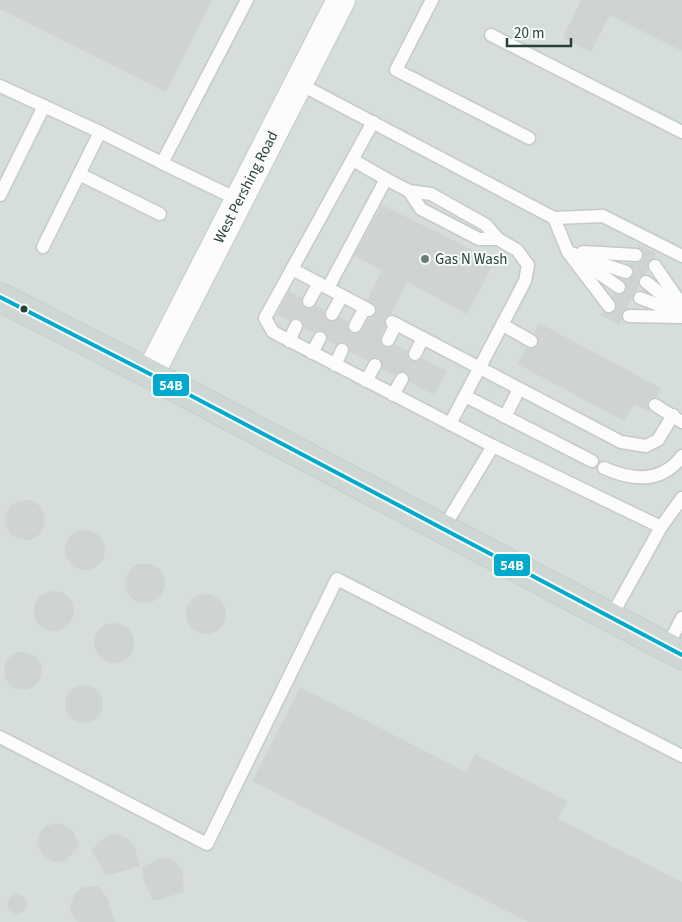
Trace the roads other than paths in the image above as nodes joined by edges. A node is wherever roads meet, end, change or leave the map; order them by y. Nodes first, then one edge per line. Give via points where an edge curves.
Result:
1 (248, 0) edge
2 (341, 0) edge
3 (432, 0) edge
4 (491, 35) dead end
5 (298, 83) junction
6 (0, 86) edge
7 (44, 106) junction
8 (373, 122) junction
9 (100, 132) junction
10 (682, 132) edge
11 (529, 138) dead end
12 (353, 160) junction
13 (162, 163) junction
14 (79, 174) junction
15 (386, 179) junction
16 (0, 195) edge
17 (239, 200) junction
18 (160, 214) dead end
19 (554, 218) junction
20 (43, 247) dead end
21 (568, 252) junction
22 (636, 255) dead end
23 (682, 256) edge
24 (655, 266) dead end
25 (292, 269) junction
26 (626, 272) dead end
27 (646, 282) dead end
28 (323, 285) junction
29 (619, 287) dead end
30 (342, 296) junction
31 (0, 297) edge
32 (640, 298) dead end
33 (309, 301) dead end
34 (682, 305) edge
35 (609, 306) dead end
36 (682, 313) edge
37 (332, 314) dead end
38 (629, 316) dead end
39 (502, 325) junction
40 (296, 326) dead end
41 (355, 326) dead end
42 (320, 338) dead end
43 (423, 338) junction
44 (388, 340) dead end
45 (289, 341) junction
46 (531, 341) dead end
47 (342, 350) dead end
48 (312, 353) junction
49 (415, 354) dead end
50 (335, 365) junction
51 (375, 365) dead end
52 (480, 369) junction
53 (150, 374) junction
54 (402, 379) dead end
55 (366, 381) junction
56 (519, 389) junction
57 (393, 395) junction
58 (465, 396) junction
59 (655, 405) dead end
60 (504, 417) junction
61 (677, 418) edge
62 (450, 424) junction
63 (493, 446) junction
64 (682, 456) edge
65 (592, 461) dead end
66 (604, 468) dead end
67 (682, 498) edge
68 (661, 527) junction
69 (443, 528) junction
70 (611, 617) junction
71 (682, 618) edge
72 (674, 651) edge
73 (0, 737) edge
74 (682, 756) edge

1 - 13 lane
2 - 5 main road, West Pershing Road
3 - 11 lane via 396,70
4 - 10 lane
5 - 8 lane
5 - 17 main road, West Pershing Road
6 - 7 lane
7 - 9 lane
7 - 16 lane
8 - 12 lane
8 - 19 lane
9 - 13 lane
9 - 14 lane
12 - 15 lane
12 - 25 lane
13 - 17 lane
14 - 18 lane
14 - 20 lane
15 - 28 lane
15 - 39 lane via 410,192 431,194 486,225 498,240 517,250 528,265 525,281
17 - 53 main road, West Pershing Road
19 - 21 lane
19 - 23 lane via 602,216
21 - 22 lane
21 - 26 lane
21 - 29 lane
21 - 35 lane
24 - 34 lane
25 - 28 lane
25 - 45 lane via 265,318 273,332
27 - 36 lane
28 - 30 lane
28 - 33 lane
30 - 37 lane
30 - 41 lane via 367,309
31 - 53 main road
32 - 36 lane
36 - 38 lane
39 - 46 lane
39 - 52 lane
40 - 45 lane
42 - 48 lane
43 - 44 lane via 394,323
43 - 49 lane
43 - 52 lane
45 - 48 lane
47 - 50 lane
48 - 50 lane
50 - 55 lane
51 - 55 lane
52 - 56 lane
52 - 58 lane
53 - 69 main road
54 - 57 lane
55 - 57 lane
56 - 60 lane
56 - 61 lane via 621,442 646,446 658,440
57 - 62 lane
58 - 60 lane
58 - 62 lane
59 - 61 lane
60 - 65 lane
62 - 63 lane
63 - 68 lane
63 - 69 lane
64 - 66 lane via 668,470 652,478
67 - 68 lane
68 - 70 lane
69 - 70 main road
70 - 72 main road
71 - 72 lane
73 - 74 lane via 207,844 338,579

